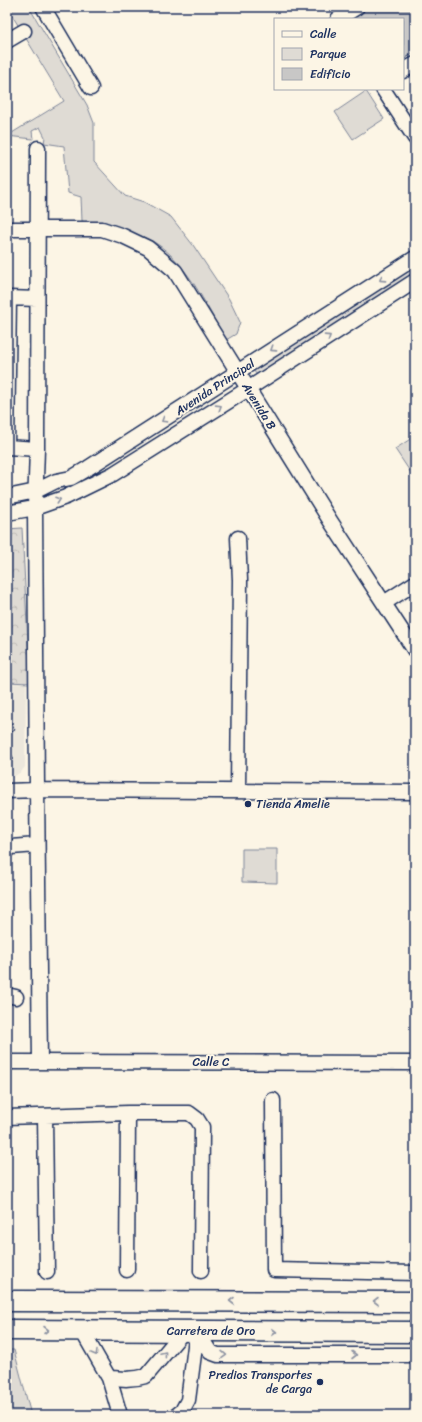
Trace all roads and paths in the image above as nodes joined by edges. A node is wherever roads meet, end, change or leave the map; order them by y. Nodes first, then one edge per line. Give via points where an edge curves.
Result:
1 (43, 7) edge
2 (357, 7) edge
3 (336, 17) edge
4 (24, 31) dead end
5 (7, 41) edge
6 (415, 64) edge
7 (404, 70) edge
8 (91, 88) dead end
9 (384, 90) edge
10 (415, 138) edge
11 (38, 148) dead end
12 (7, 229) edge
13 (37, 229) junction
14 (415, 258) edge
15 (415, 281) edge
16 (37, 299) junction
17 (238, 371) junction
18 (248, 389) junction
19 (37, 449) junction
20 (36, 491) junction
21 (7, 497) edge
22 (35, 508) junction
23 (7, 513) edge
24 (238, 538) dead end
25 (415, 583) edge
26 (384, 602) junction
27 (415, 651) edge
28 (37, 790) junction
29 (7, 791) edge
30 (238, 791) junction
31 (415, 792) edge
32 (37, 845) junction
33 (7, 850) edge
34 (7, 1062) edge
35 (40, 1062) junction
36 (415, 1063) edge
37 (273, 1100) dead end
38 (128, 1113) junction
39 (45, 1116) junction
40 (7, 1117) edge
41 (127, 1270) dead end
42 (201, 1271) dead end
43 (48, 1272) dead end
44 (415, 1273) edge
45 (7, 1290) edge
46 (108, 1300) junction
47 (7, 1301) edge
48 (415, 1302) edge
49 (7, 1330) edge
50 (81, 1330) junction
51 (190, 1332) junction
52 (415, 1332) edge
53 (415, 1355) edge
54 (108, 1378) junction
55 (120, 1415) edge
56 (177, 1415) edge

1 - 8 street
2 - 3 street
4 - 5 street
6 - 7 street
9 - 10 street
11 - 13 street
12 - 13 street, Avenida B
13 - 16 street
13 - 17 street, Avenida B via 102,230 123,236 148,248 175,271
14 -> 17 street, Avenida Principal
18 -> 15 street, Avenida Principal
16 - 19 street
16 - 19 street via 9,298 7,448
17 - 18 street, Avenida B
17 -> 20 street, Avenida Principal via 88,468 71,478 56,481
22 -> 18 street, Avenida Principal via 66,497 113,474
18 - 26 street, Avenida B
19 - 20 street
20 - 21 street, Avenida Principal
20 - 22 street
22 - 23 street, Avenida Principal
22 - 28 street
24 - 30 street
25 - 26 street
26 - 27 street, Avenida B
28 - 29 street
28 - 30 street
28 - 32 street
30 - 31 street
32 - 33 street via 11,847
32 - 35 street
34 - 35 street, Calle C
35 - 36 street, Calle C
37 - 44 street via 274,1270
38 - 39 street
38 - 41 street
38 - 42 street via 189,1113 202,1127
39 - 40 street
39 - 43 street
45 - 46 highway via 47,1291
46 - 47 highway
48 -> 46 highway
49 -> 50 highway, Carretera de Oro
50 - 51 highway, Carretera de Oro
50 -> 54 street
51 -> 52 highway, Carretera de Oro
51 -> 53 street via 210,1352 218,1355
54 -> 51 street via 127,1380 146,1376
51 - 56 street via 188,1400
54 - 55 street

